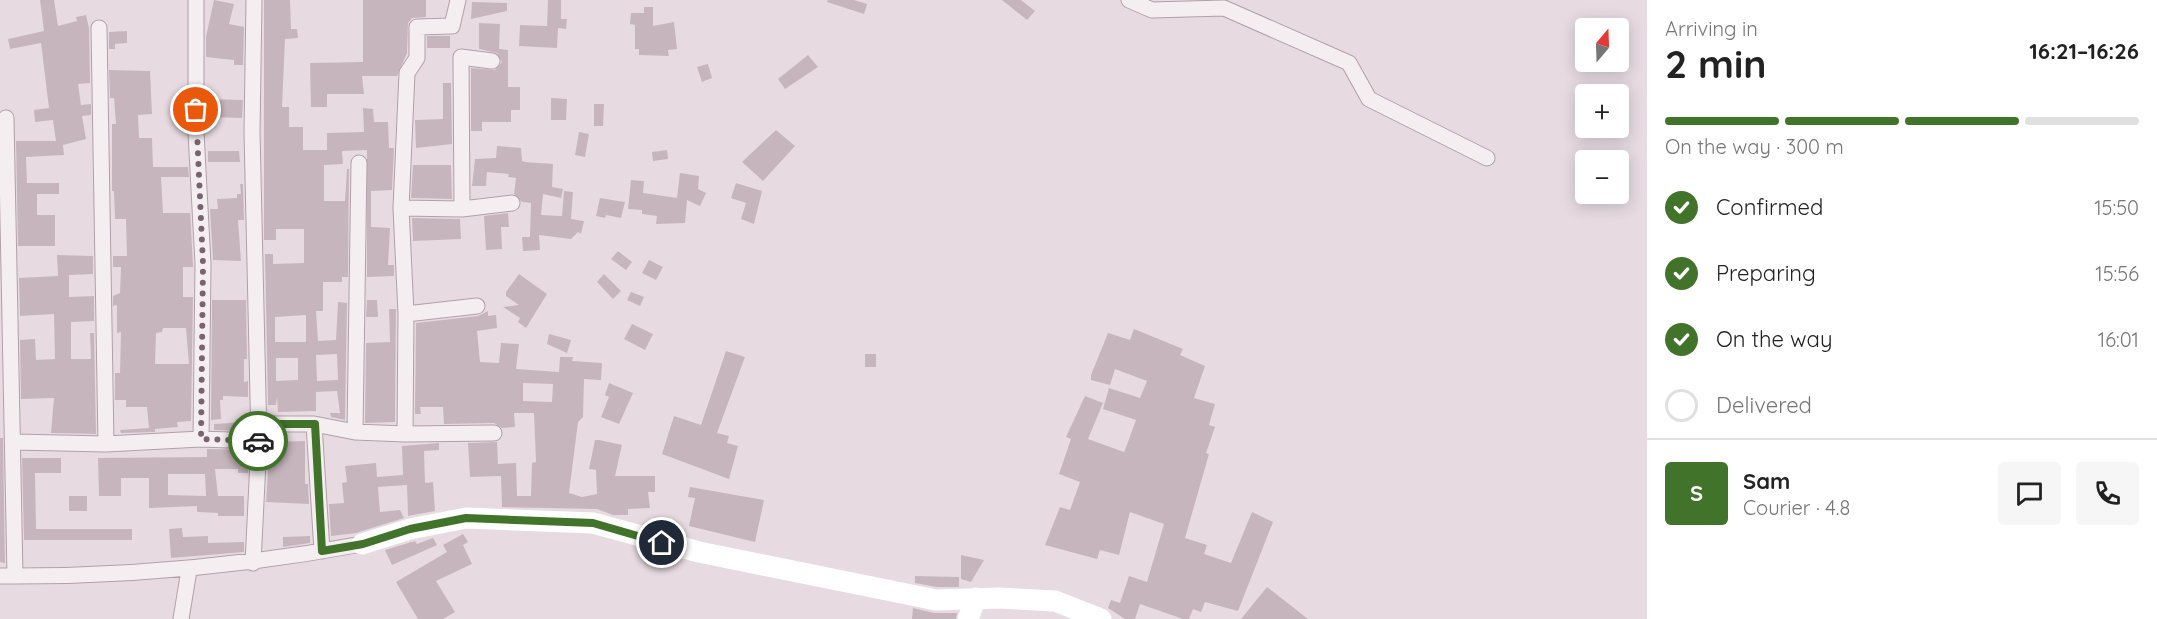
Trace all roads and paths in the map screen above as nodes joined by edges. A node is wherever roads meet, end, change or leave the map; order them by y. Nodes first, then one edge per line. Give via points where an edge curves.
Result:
1 (196, 0) edge
2 (254, 0) edge
3 (459, 0) edge
4 (1129, 0) edge
5 (99, 28) dead end
6 (492, 61) dead end
7 (6, 118) dead end
8 (1487, 158) dead end
9 (359, 164) dead end
10 (512, 203) dead end
11 (401, 208) junction
12 (462, 209) junction
13 (477, 306) dead end
14 (406, 314) junction
15 (315, 424) junction
16 (355, 432) junction
17 (494, 433) dead end
18 (405, 434) junction
19 (201, 439) junction
20 (259, 441) junction
21 (14, 442) junction
22 (106, 444) junction
23 (7, 465) edge
24 (363, 544) joint
25 (322, 551) junction
26 (253, 563) junction
27 (189, 570) junction
28 (8, 576) edge
29 (976, 598) junction
30 (181, 619) edge
31 (968, 619) edge
32 (1101, 619) edge

1 - 19 street via 196,133 203,264
2 - 20 street via 252,132
3 - 11 street via 452,26 417,27 417,58 407,73
4 - 8 street via 1152,10 1224,8 1349,63 1369,99
5 - 22 street
6 - 12 street via 461,57
7 - 21 street
9 - 16 street
10 - 12 street
11 - 12 street
11 - 14 street
13 - 14 street
14 - 18 street
15 - 16 street
15 - 20 street via 270,424
15 - 25 street
16 - 18 street
17 - 18 street
19 - 20 street
19 - 22 street
20 - 26 street
21 - 22 street
21 - 23 street
23 - 28 street
24 - 25 street
24 - 29 street via 410,529 466,518 593,523 794,572 936,600
25 - 26 street
26 - 27 street
27 - 28 street
27 - 30 street
29 - 31 street
29 - 32 street via 1055,601

